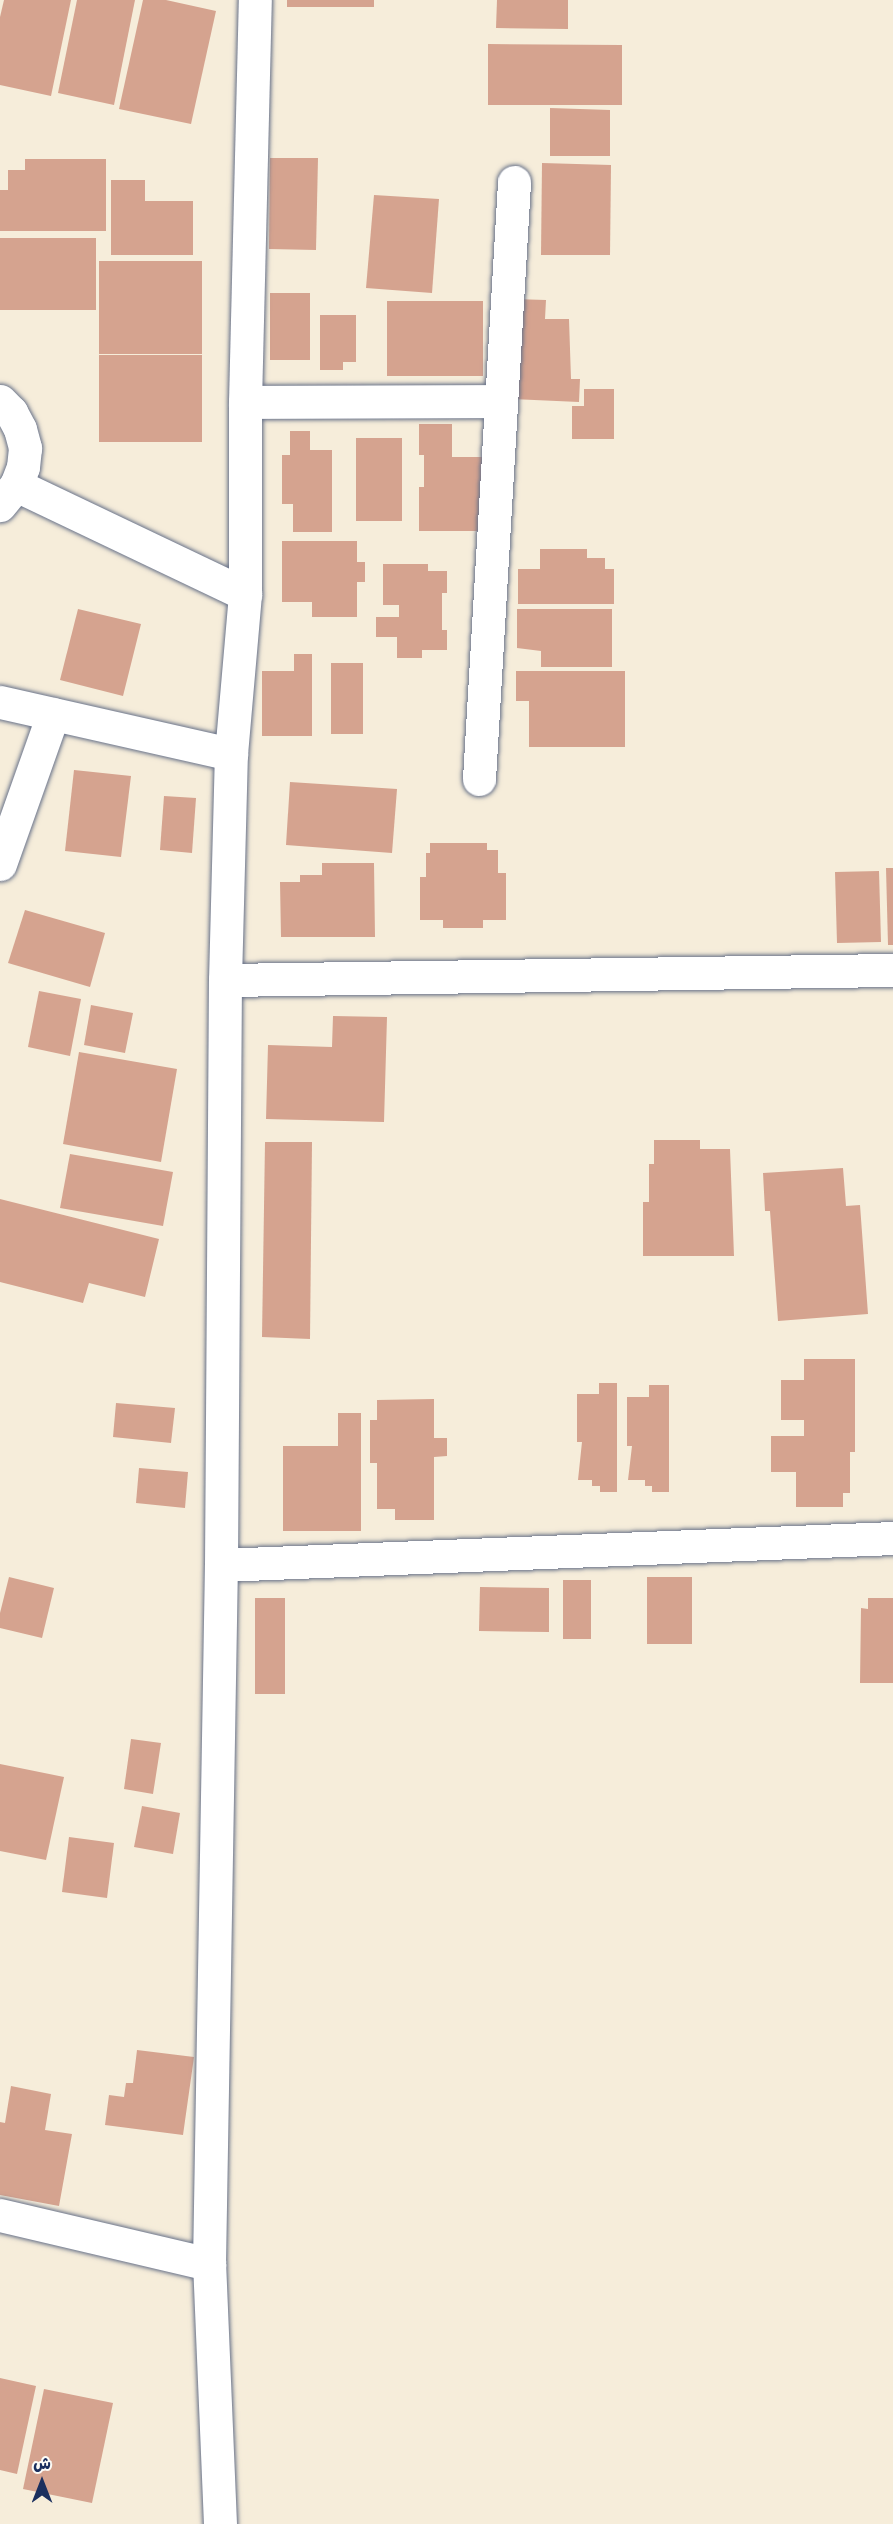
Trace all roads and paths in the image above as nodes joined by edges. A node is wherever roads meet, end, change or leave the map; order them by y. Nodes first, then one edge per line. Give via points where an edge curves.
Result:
1 (255, 0) edge
2 (514, 182) dead end
3 (500, 400) junction
4 (0, 401) edge
5 (245, 402) junction
6 (8, 495) edge
7 (245, 594) junction
8 (0, 702) edge
9 (53, 714) junction
10 (231, 754) junction
11 (478, 779) dead end
12 (0, 864) edge
13 (893, 970) edge
14 (225, 980) junction
15 (893, 1538) edge
16 (221, 1565) junction
17 (0, 2215) edge
18 (209, 2264) junction
19 (220, 2524) edge

1 - 5 street
2 - 3 street
3 - 5 street
3 - 11 street
4 - 6 street via 11,412 25,448 23,467
5 - 7 street
6 - 7 street
7 - 10 street
8 - 9 street
9 - 10 street
9 - 12 street
10 - 14 street
13 - 14 street
14 - 16 street
15 - 16 street
16 - 18 street
17 - 18 street
18 - 19 street

